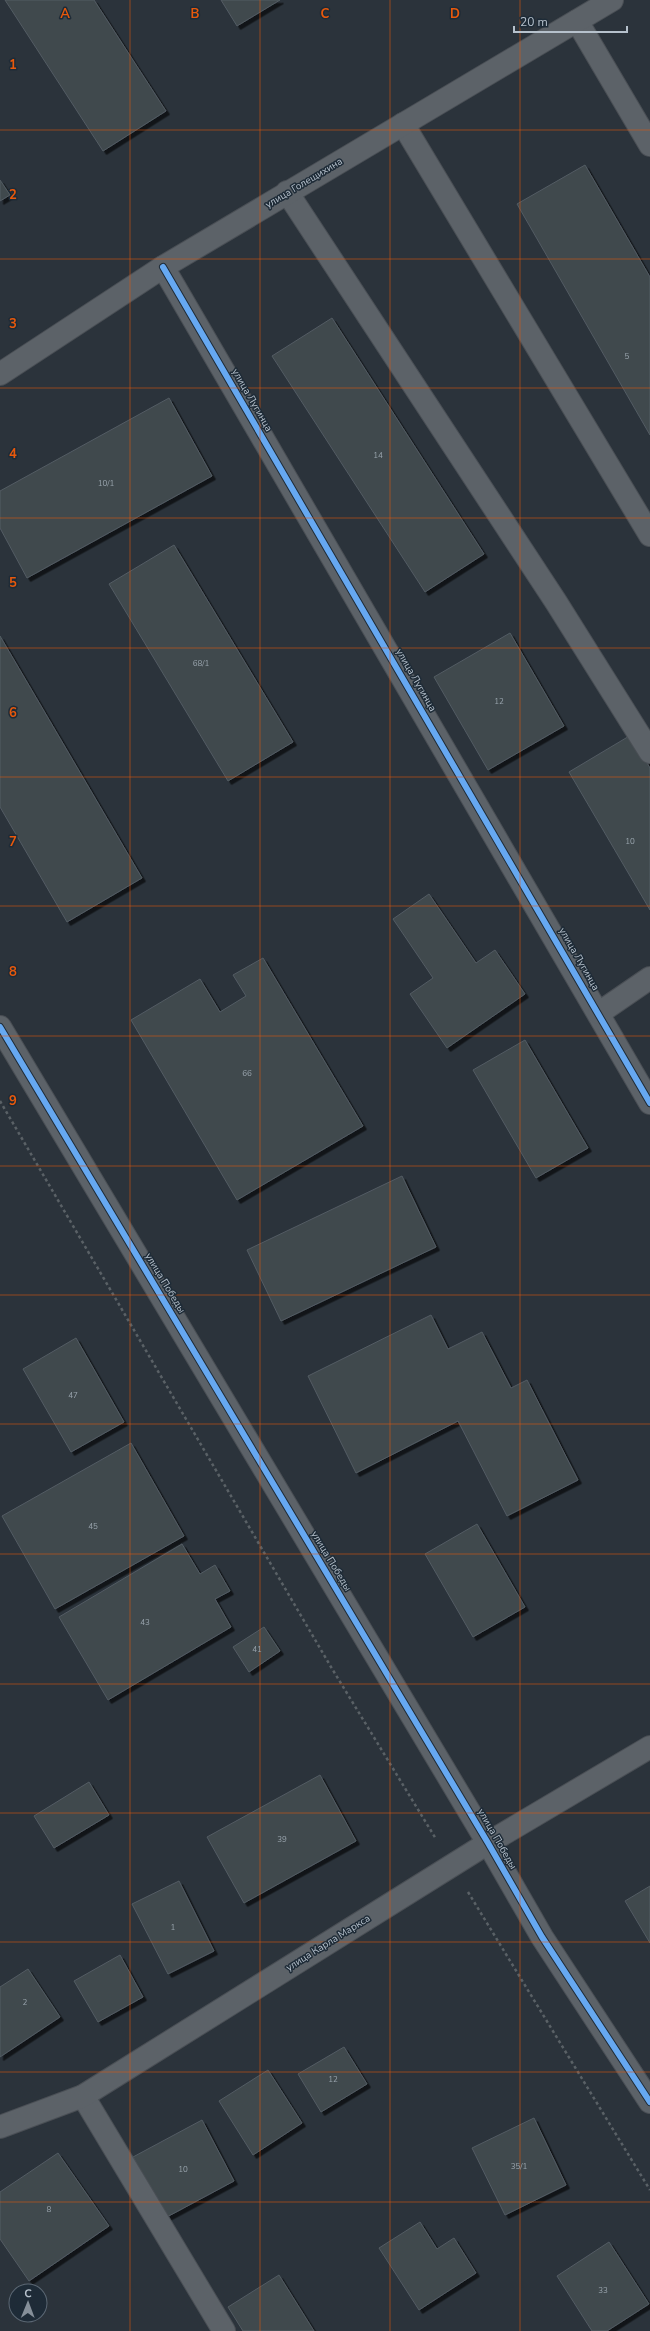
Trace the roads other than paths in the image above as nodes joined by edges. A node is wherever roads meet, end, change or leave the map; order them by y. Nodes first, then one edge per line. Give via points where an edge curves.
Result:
1 (612, 0) edge
2 (577, 21) junction
3 (403, 124) junction
4 (650, 145) edge
5 (288, 192) junction
6 (163, 267) junction
7 (0, 374) edge
8 (650, 535) edge
9 (650, 752) edge
10 (650, 978) edge
11 (599, 1013) junction
12 (0, 1027) edge
13 (650, 1103) edge
14 (650, 1747) edge
15 (488, 1843) junction
16 (83, 2096) junction
17 (650, 2102) edge
18 (0, 2127) edge
19 (224, 2331) edge

1 - 2 street, улица Голещихина
2 - 3 street, улица Голещихина
2 - 4 street
3 - 5 street, улица Голещихина
3 - 8 street
5 - 6 street, улица Голещихина
5 - 9 street via 556,602
6 - 7 street, улица Голещихина
6 - 11 street, улица Лугинца
10 - 11 street
11 - 13 street, улица Лугинца
12 - 15 street, улица Победы
14 - 15 street, улица Карла Маркса
15 - 16 street, улица Карла Маркса
15 - 17 street, улица Победы via 542,1937
16 - 18 street, улица Карла Маркса
16 - 19 street

